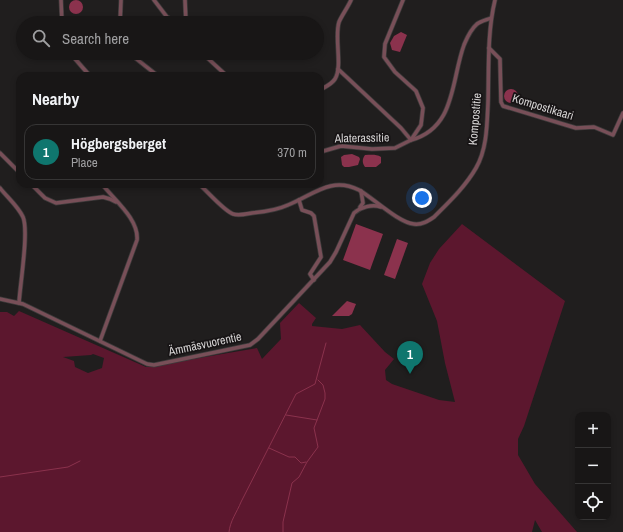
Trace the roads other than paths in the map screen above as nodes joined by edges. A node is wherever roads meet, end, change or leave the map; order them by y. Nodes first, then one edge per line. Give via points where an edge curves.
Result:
1 (61, 0) edge
2 (121, 0) edge
3 (154, 0) edge
4 (185, 0) edge
5 (351, 0) edge
6 (403, 0) edge
7 (495, 0) edge
8 (62, 16) edge
9 (120, 16) edge
10 (166, 16) edge
11 (186, 16) edge
12 (491, 18) junction
13 (489, 48) junction
14 (76, 60) edge
15 (138, 60) edge
16 (210, 60) edge
17 (338, 69) junction
18 (87, 72) edge
19 (153, 72) edge
20 (223, 72) edge
21 (324, 88) edge
22 (623, 116) edge
23 (411, 140) junction
24 (324, 151) edge
25 (0, 153) edge
26 (16, 169) edge
27 (324, 187) edge
28 (0, 188) edge
29 (35, 188) edge
30 (105, 188) edge
31 (203, 188) edge
32 (321, 188) edge
33 (361, 191) junction
34 (299, 200) junction
35 (119, 204) junction
36 (385, 208) junction
37 (358, 210) junction
38 (314, 280) junction
39 (0, 299) edge
40 (19, 302) junction
41 (100, 341) junction

1 - 8 street
2 - 9 street
3 - 10 street
4 - 11 street
5 - 17 street via 339,22
6 - 23 street via 385,44 384,56 395,72 416,91 422,108 421,125
7 - 12 street, Kompostitie
12 - 13 street, Kompostitie
12 - 23 street, Alaterassitie via 471,30 461,54 452,95 441,118 426,134
13 - 22 street, Kompostikaari via 500,59 503,106 576,128 594,127 613,135
13 - 36 street, Kompostitie via 487,126 482,154 473,173 428,221 414,224
14 - 18 street
15 - 19 street
16 - 20 street
17 - 21 street via 335,78
17 - 23 street
23 - 24 street, Alaterassitie via 395,148 341,146
25 - 26 street
27 - 33 street, Kompostitie via 346,185
28 - 40 street via 23,217 24,223
29 - 35 street via 45,198 56,203 103,197
30 - 35 street
31 - 34 street, Kompostitie via 234,215 257,213
32 - 34 street, Kompostitie
33 - 36 street, Kompostitie
33 - 37 street via 363,203
34 - 38 street via 302,210 314,216 321,257 310,274
35 - 41 street via 131,218 138,234
36 - 37 street via 373,206
37 - 38 street, Ämmäsvuorentie via 330,262
38 - 41 street, Ämmäsvuorentie via 258,339 250,344 154,365
39 - 40 street, Ämmäsvuorentie
40 - 41 street, Ämmäsvuorentie

